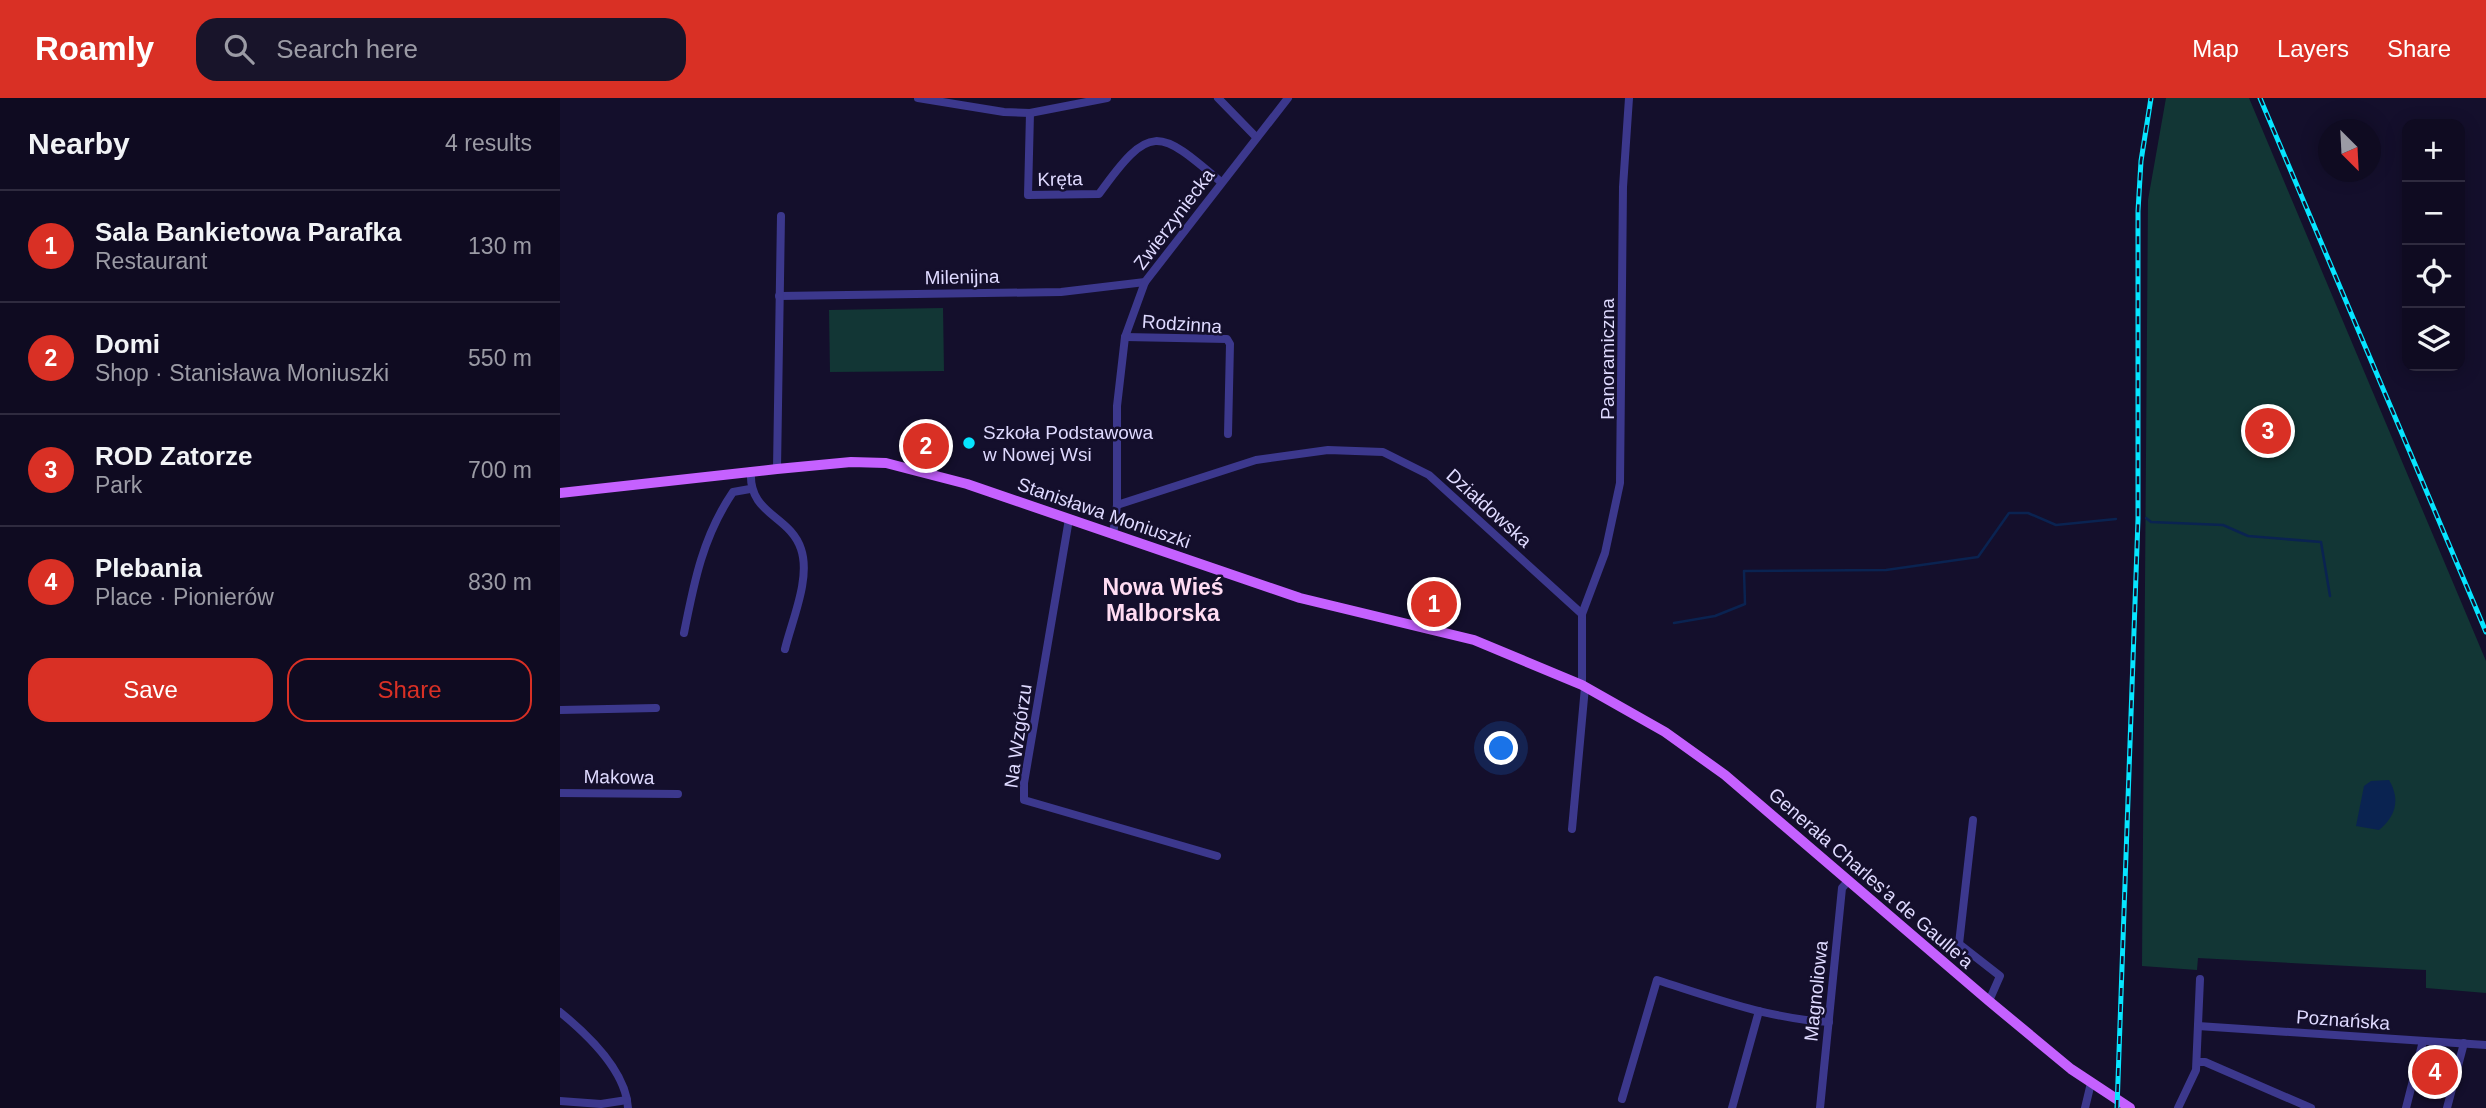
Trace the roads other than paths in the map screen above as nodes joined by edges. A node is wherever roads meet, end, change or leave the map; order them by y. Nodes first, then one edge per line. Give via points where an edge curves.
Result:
1 (918, 98) edge
2 (1107, 98) edge
3 (1218, 98) edge
4 (1288, 98) edge
5 (1629, 98) edge
6 (1030, 113) junction
7 (1256, 137) junction
8 (1221, 182) junction
9 (781, 216) dead end
10 (1145, 282) junction
11 (779, 296) junction
12 (1125, 337) junction
13 (1228, 434) dead end
14 (777, 468) junction
15 (751, 471) junction
16 (750, 489) junction
17 (560, 493) edge
18 (1117, 505) junction
19 (1069, 519) junction
20 (1113, 535) junction
21 (1582, 614) junction
22 (684, 633) dead end
23 (785, 649) dead end
24 (1583, 686) junction
25 (656, 708) dead end
26 (560, 710) edge
27 (560, 793) edge
28 (678, 794) dead end
29 (1973, 820) dead end
30 (1572, 829) dead end
31 (1217, 856) dead end
32 (1849, 880) junction
33 (2200, 979) dead end
34 (1989, 1001) junction
35 (1759, 1011) junction
36 (560, 1012) edge
37 (1829, 1022) junction
38 (2198, 1026) junction
39 (2423, 1041) junction
40 (2464, 1044) junction
41 (2486, 1045) edge
42 (2197, 1062) junction
43 (2091, 1083) junction
44 (1622, 1099) dead end
45 (560, 1101) edge
46 (628, 1104) edge
47 (1732, 1108) edge
48 (1820, 1108) edge
49 (2085, 1108) edge
50 (2130, 1108) edge
51 (2178, 1108) edge
52 (2311, 1108) edge
53 (2406, 1108) edge
54 (2447, 1108) edge

1 - 6 street
2 - 6 street
3 - 7 street
4 - 7 street, Zwierzyniecka
5 - 21 street, Panoramiczna via 1622,187 1620,484 1605,553
6 - 8 street, Kręta via 1028,195 1099,194 1136,148 1163,141 1177,144
7 - 8 street, Zwierzyniecka
8 - 10 street, Zwierzyniecka
9 - 11 street
10 - 11 street, Milenijna via 1060,292
10 - 12 street, Zwierzyniecka
11 - 14 street
12 - 13 street, Rodzinna via 1227,339
12 - 18 street, Zwierzyniecka via 1117,406
14 - 15 main road, Stanisława Moniuszki
14 - 19 main road, Stanisława Moniuszki via 886,463 947,478
15 - 16 street
15 - 17 main road, Stanisława Moniuszki
16 - 22 street via 733,492 712,527 700,556
16 - 23 street via 802,550 803,574
18 - 20 street
18 - 21 street, Działdowska via 1256,460 1328,450 1383,453 1429,475
19 - 20 main road, Stanisława Moniuszki
19 - 31 street, Na Wzgórzu via 1024,800
20 - 24 main road, Stanisława Moniuszki via 1300,598 1474,640
21 - 24 street
24 - 30 street
24 - 32 main road, Generała Charles'a de Gaulle'a via 1665,732 1725,775
25 - 26 street
27 - 28 street, Makowa
29 - 34 street via 1959,944 2000,976
32 - 34 main road, Generała Charles'a de Gaulle'a
32 - 37 street, Magnoliowa via 1842,888
33 - 38 street
34 - 43 main road, Generała Charles'a de Gaulle'a
35 - 37 street
35 - 44 street via 1657,980
35 - 47 street
36 - 46 street via 614,1071
37 - 48 street, Magnoliowa
38 - 39 street, Poznańska
38 - 42 street
39 - 40 street, Poznańska
39 - 53 street
40 - 41 street, Poznańska
40 - 54 street
42 - 51 street
42 - 52 street
43 - 49 street
43 - 50 main road, Generała Charles'a de Gaulle'a
45 - 46 street

